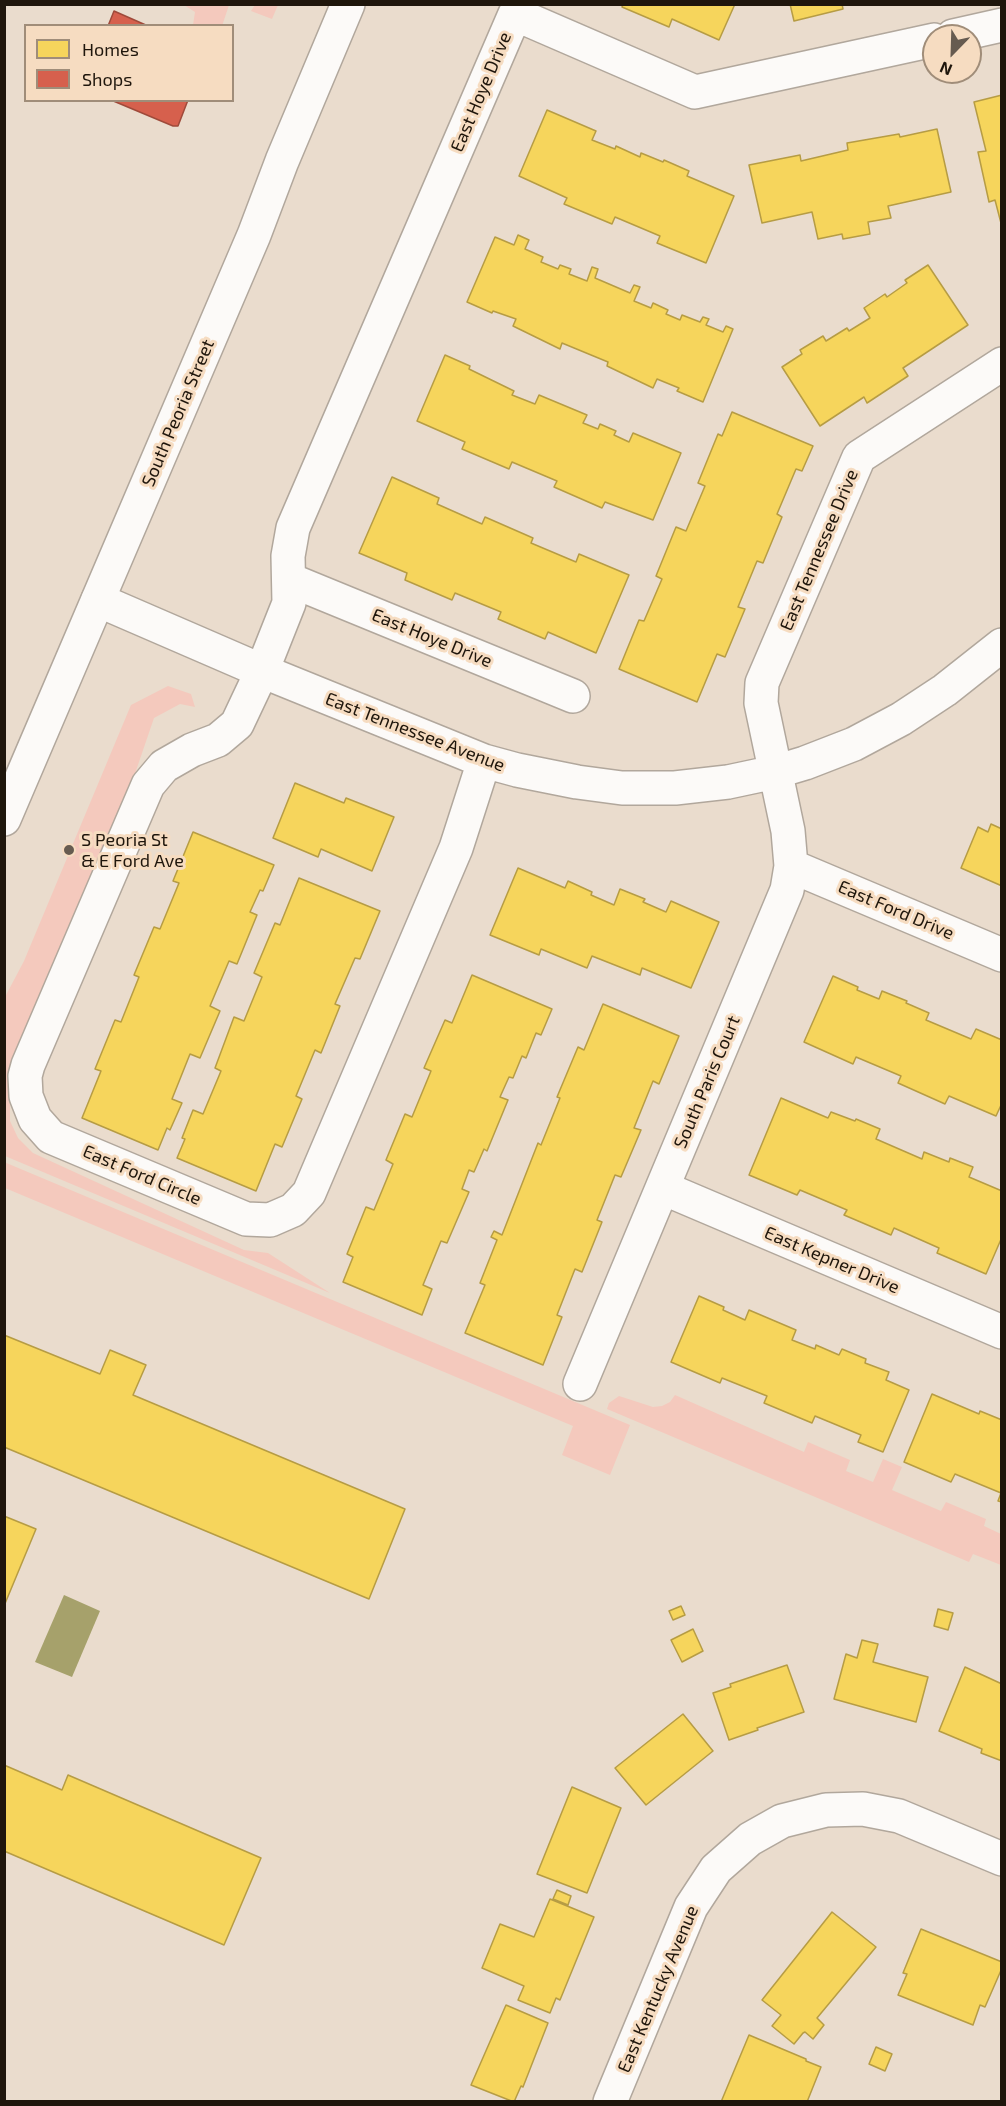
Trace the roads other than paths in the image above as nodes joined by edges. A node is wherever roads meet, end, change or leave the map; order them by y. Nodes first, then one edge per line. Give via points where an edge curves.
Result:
1 (348, 4) edge
2 (1002, 26) edge
3 (982, 30) edge
4 (922, 43) edge
5 (1002, 364) edge
6 (290, 580) junction
7 (98, 600) junction
8 (1002, 645) edge
9 (262, 670) junction
10 (573, 696) dead end
11 (484, 761) junction
12 (775, 772) junction
13 (4, 819) edge
14 (791, 866) junction
15 (1002, 955) edge
16 (663, 1188) junction
17 (1002, 1332) edge
18 (579, 1384) dead end
19 (1002, 1859) edge
20 (610, 2102) edge

1 - 7 street, South Peoria Street
2 - 3 street
4 - 6 street, East Hoye Drive via 695,92 515,14 294,528 288,556
5 - 12 street, East Tennessee Drive via 859,457 762,682 760,703
6 - 9 street, East Hoye Drive via 289,603
6 - 10 street, East Hoye Drive
7 - 9 street, East Tennessee Avenue
7 - 13 street, South Peoria Street
8 - 12 street, East Tennessee Avenue via 901,719 854,744
9 - 11 street, East Tennessee Avenue
9 - 11 street, East Ford Circle via 237,724 218,741 164,766 148,784 25,1076 26,1096 35,1119 51,1137 246,1219 270,1220 293,1210 309,1193 456,848
11 - 12 street, East Tennessee Avenue via 622,788 675,788
12 - 14 street, South Paris Court
14 - 15 street, East Ford Drive
14 - 16 street, South Paris Court via 787,890
16 - 17 street, East Kepner Drive
16 - 18 street, South Paris Court
19 - 20 street, East Kentucky Avenue via 899,1816 863,1809 826,1810 782,1821 750,1839 716,1869 691,1907

